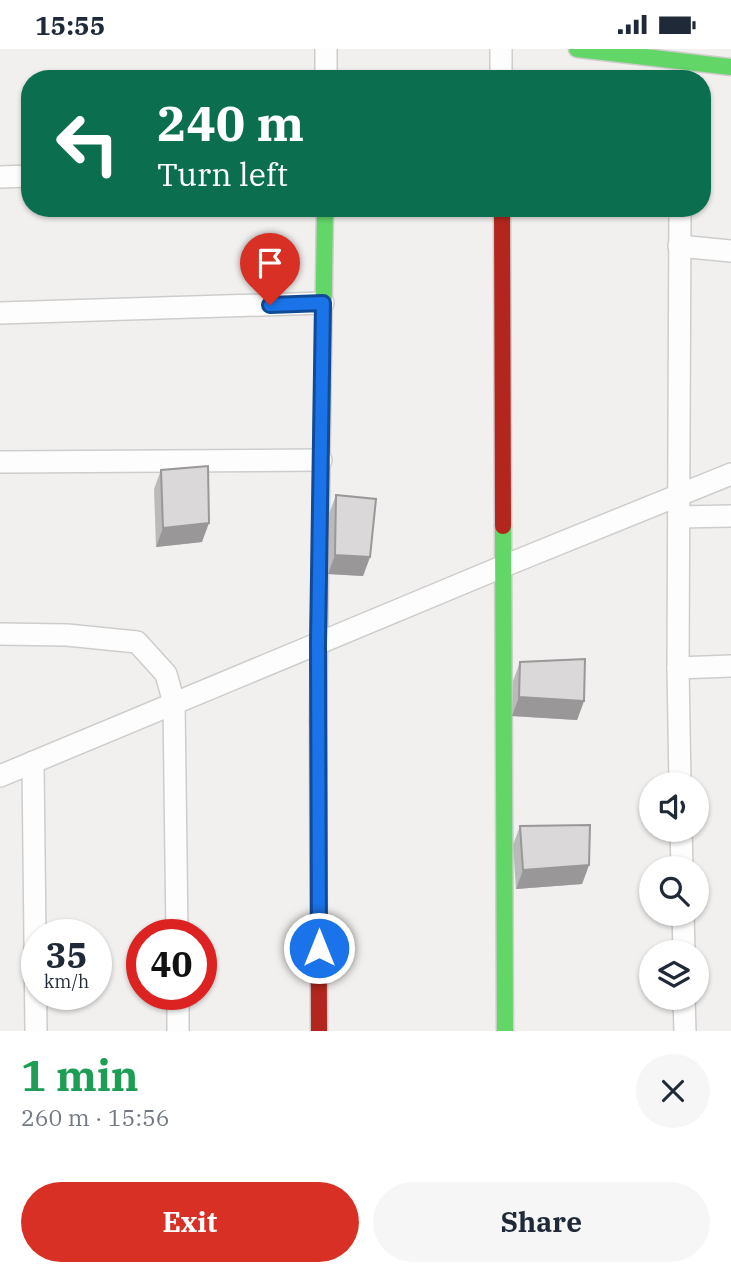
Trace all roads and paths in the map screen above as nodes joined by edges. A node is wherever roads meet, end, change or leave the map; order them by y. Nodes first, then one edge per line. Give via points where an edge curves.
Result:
1 (326, 49) edge
2 (501, 49) edge
3 (577, 49) edge
4 (731, 67) edge
5 (326, 70) edge
6 (501, 70) edge
7 (682, 70) edge
8 (21, 176) edge
9 (0, 177) edge
10 (325, 217) edge
11 (502, 217) edge
12 (680, 217) edge
13 (679, 246) junction
14 (731, 251) edge
15 (323, 303) junction
16 (0, 313) edge
17 (321, 460) junction
18 (0, 462) edge
19 (731, 474) edge
20 (679, 506) junction
21 (731, 516) edge
22 (504, 566) junction
23 (0, 634) edge
24 (318, 643) junction
25 (731, 666) edge
26 (678, 668) junction
27 (174, 703) junction
28 (33, 762) junction
29 (680, 772) edge
30 (0, 776) edge
31 (177, 919) edge
32 (178, 1010) edge
33 (684, 1010) edge
34 (36, 1031) edge
35 (178, 1031) edge
36 (319, 1031) edge
37 (505, 1031) edge
38 (685, 1031) edge

1 - 5 street
2 - 6 street
3 - 7 street
4 - 7 street
8 - 9 street
10 - 15 street
11 - 22 street
12 - 13 street
13 - 14 street
13 - 20 street
15 - 16 street
15 - 17 street
17 - 18 street
17 - 24 street
19 - 20 street
20 - 21 street
20 - 22 street
20 - 26 street
22 - 24 street
22 - 37 street
23 - 27 street via 137,642 166,674
24 - 27 street
24 - 36 street
25 - 26 street
26 - 29 street
27 - 28 street
27 - 31 street
28 - 30 street
28 - 34 street
32 - 35 street
33 - 38 street

